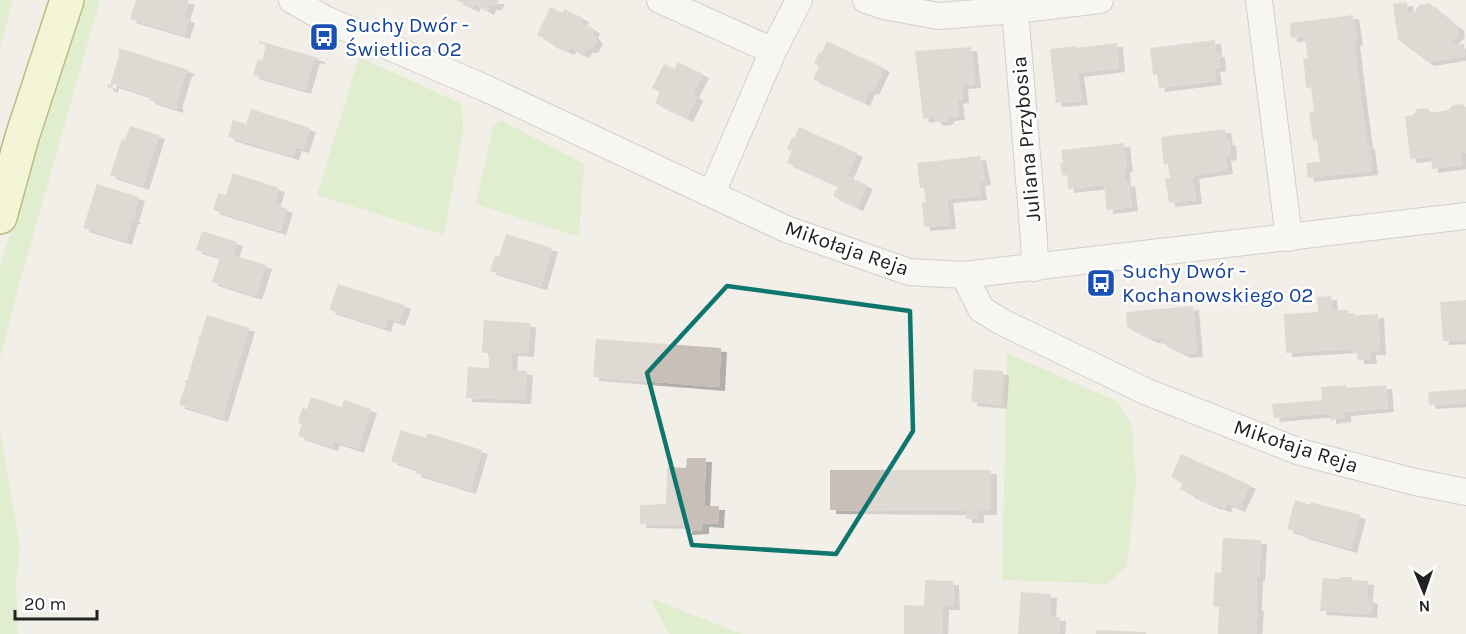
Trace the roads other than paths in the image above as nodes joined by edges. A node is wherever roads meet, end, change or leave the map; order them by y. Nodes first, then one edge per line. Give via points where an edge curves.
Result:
1 (67, 0) edge
2 (292, 0) edge
3 (660, 0) edge
4 (799, 0) edge
5 (866, 0) edge
6 (1100, 0) edge
7 (1259, 0) edge
8 (1015, 10) junction
9 (773, 51) junction
10 (712, 193) junction
11 (1466, 216) edge
12 (0, 217) edge
13 (1289, 237) junction
14 (1035, 268) junction
15 (964, 275) junction
16 (1466, 492) edge

1 - 12 street
2 - 10 street, Mikołaja Reja via 325,19 486,88
3 - 9 street
4 - 9 street
5 - 8 street via 938,16
6 - 8 street
7 - 13 street
8 - 14 street, Juliana Przybosia
9 - 10 street
10 - 15 street, Mikołaja Reja via 786,229 909,272
11 - 13 street
13 - 14 street
14 - 15 street
15 - 16 street, Mikołaja Reja via 981,309 1165,400 1300,452

